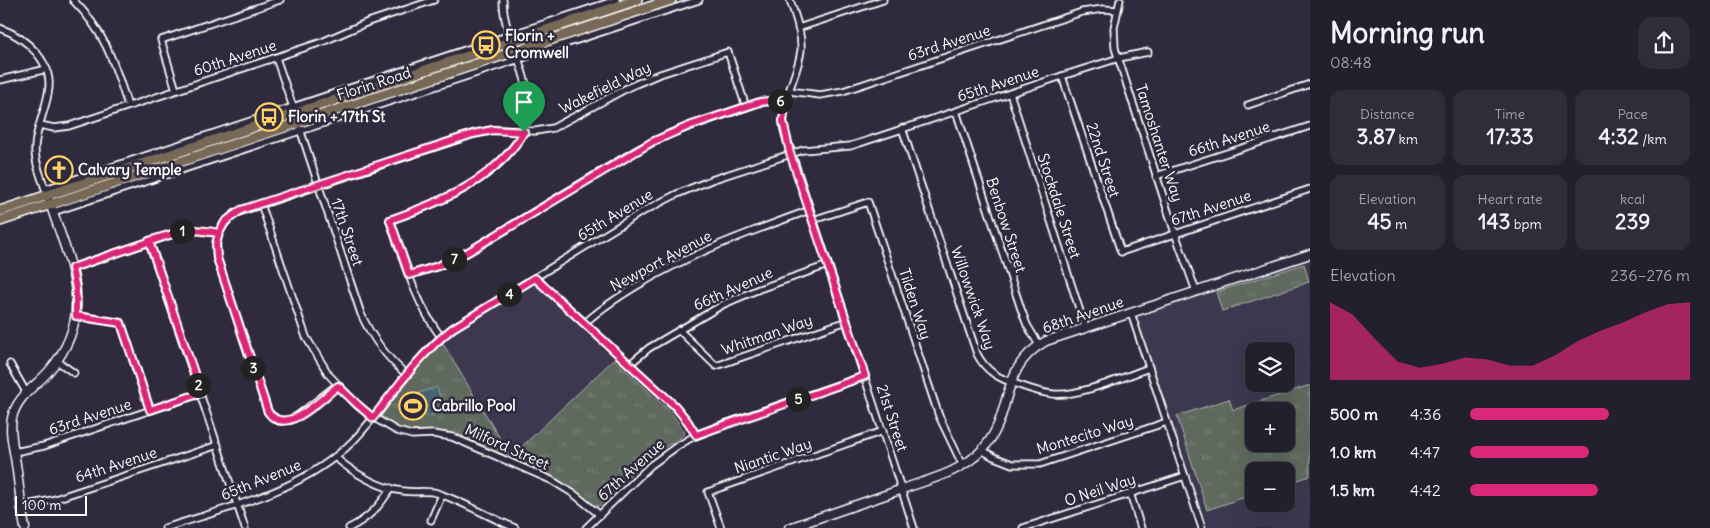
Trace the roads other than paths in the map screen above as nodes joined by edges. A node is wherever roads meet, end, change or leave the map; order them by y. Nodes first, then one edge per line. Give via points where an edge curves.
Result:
1 (73, 0) edge
2 (280, 0) edge
3 (434, 0) edge
4 (503, 0) edge
5 (616, 0) edge
6 (637, 0) edge
7 (671, 0) edge
8 (698, 0) edge
9 (790, 0) edge
10 (884, 0) edge
11 (1120, 0) edge
12 (1117, 10) junction
13 (0, 28) edge
14 (798, 28) junction
15 (511, 38) junction
16 (1148, 52) dead end
17 (516, 56) junction
18 (276, 58) junction
19 (1118, 58) junction
20 (46, 69) junction
21 (1062, 76) junction
22 (0, 80) edge
23 (1310, 84) edge
24 (176, 90) junction
25 (790, 91) junction
26 (1010, 93) junction
27 (786, 101) junction
28 (1248, 105) dead end
29 (128, 106) junction
30 (746, 107) junction
31 (294, 110) junction
32 (956, 111) junction
33 (40, 126) junction
34 (1310, 126) edge
35 (299, 127) junction
36 (902, 128) junction
37 (524, 132) junction
38 (790, 153) junction
39 (1156, 176) junction
40 (318, 185) junction
41 (1310, 189) edge
42 (49, 200) junction
43 (261, 204) junction
44 (810, 210) junction
45 (0, 211) edge
46 (814, 220) junction
47 (0, 221) edge
48 (219, 233) junction
49 (1175, 233) junction
50 (149, 241) junction
51 (1121, 252) joint
52 (1310, 254) edge
53 (828, 265) junction
54 (72, 268) junction
55 (409, 275) junction
56 (535, 278) junction
57 (1196, 292) junction
58 (1131, 313) junction
59 (76, 316) junction
60 (847, 321) junction
61 (585, 323) junction
62 (1085, 327) junction
63 (679, 330) junction
64 (441, 337) junction
65 (1039, 345) junction
66 (57, 361) junction
67 (10, 364) dead end
68 (630, 364) junction
69 (1150, 368) junction
70 (74, 373) dead end
71 (406, 374) junction
72 (865, 376) junction
73 (1010, 383) junction
74 (338, 386) junction
75 (26, 392) junction
76 (201, 393) junction
77 (150, 410) junction
78 (373, 418) junction
79 (1167, 422) junction
80 (883, 431) junction
81 (696, 435) junction
82 (218, 445) junction
83 (982, 450) junction
84 (14, 452) junction
85 (335, 457) junction
86 (963, 466) junction
87 (1185, 476) junction
88 (391, 488) junction
89 (902, 489) junction
90 (1130, 494) junction
91 (442, 495) junction
92 (237, 504) junction
93 (21, 506) junction
94 (600, 515) junction
95 (431, 520) dead end
96 (362, 525) edge
97 (24, 528) edge
98 (165, 528) edge
99 (246, 528) edge
100 (349, 528) edge
101 (515, 528) edge
102 (586, 528) edge
103 (721, 528) edge
104 (789, 528) edge
105 (914, 528) edge
106 (1023, 528) edge
107 (1141, 528) edge
108 (1202, 528) edge

1 - 29 street via 92,21 106,44
2 - 24 street via 161,40
3 - 18 street, 60th Avenue
4 - 15 street
5 - 15 street, Florin Road
6 - 15 main road, Florin Road
7 - 17 main road, Florin Road
8 - 17 street, Florin Road
9 - 14 street, 21st Street
10 - 14 street
11 - 12 street, Tamoshanter Way
12 - 19 street, Tamoshanter Way via 1114,37
12 - 25 street, 63rd Avenue via 1082,12 842,91 820,95
13 - 20 street via 32,48
14 - 25 street, 21st Street via 801,52
15 - 17 street
15 - 31 main road, Florin Road
16 - 19 street, 65th Avenue
17 - 35 main road, Florin Road
17 - 37 street via 527,94
18 - 24 street, 60th Avenue
18 - 31 street, 17th Street
19 - 21 street, 65th Avenue
19 - 39 street, Tamoshanter Way
20 - 22 street
20 - 33 street via 50,86
21 - 26 street, 65th Avenue
21 - 51 street, 22nd Street
23 - 28 street
24 - 29 street, 60th Avenue
25 - 27 street, 21st Street
26 - 32 street, 65th Avenue
26 - 62 street, Stockdale Street
27 - 30 street via 769,101
27 - 38 street, 21st Street via 783,121
29 - 33 street, 60th Avenue via 69,126
30 - 37 street, Wakefield Way via 728,52 629,87 553,128
30 - 55 street via 652,142 468,252
31 - 35 street, 17th Street
31 - 42 main road, Florin Road
32 - 36 street, 65th Avenue
32 - 65 street, Benbow Street via 1021,309
33 - 42 street via 35,150
34 - 39 street, 66th Avenue
35 - 40 street, 17th Street
35 - 42 main road, Florin Road
36 - 38 street, 65th Avenue via 850,146
36 - 73 street, Willowwick Way via 977,354 986,368
37 - 40 street, Wakefield Way via 493,130 473,134
37 - 55 street via 508,154 470,185 441,201 390,220
38 - 44 street, 21st Street
38 - 56 street, 65th Avenue via 676,194
39 - 49 street, Tamoshanter Way
40 - 43 street, Wakefield Way
40 - 71 street, 17th Street via 367,327 384,353
41 - 49 street, 67th Avenue
42 - 45 main road, Florin Road
42 - 47 main road, Florin Road
42 - 54 street
43 - 48 street, Wakefield Way via 236,213 225,222
43 - 74 street, Milford Street via 306,337
44 - 46 street, 21st Street
44 - 61 street, Newport Avenue via 679,262 605,306
46 - 53 street, 21st Street
46 - 86 street, Tilden Way via 868,202 939,416
48 - 50 street via 186,230
48 - 74 street via 217,258 271,416 279,421 292,420
49 - 51 street, 67th Avenue
49 - 57 street, Tamoshanter Way
50 - 54 street
50 - 76 street
52 - 57 street, 68th Avenue
53 - 60 street, 21st Street
53 - 63 street, 66th Avenue via 744,295
54 - 59 street
55 - 64 street via 421,306
56 - 61 street
56 - 64 street, 65th Avenue
57 - 58 street, 68th Avenue
58 - 62 street, 68th Avenue
58 - 69 street
59 - 66 street
59 - 77 street via 121,323
60 - 63 street, Whitman Way via 716,366
60 - 72 street, 21st Street
61 - 68 street
62 - 65 street, 68th Avenue
63 - 68 street, 66th Avenue
64 - 71 street, 65th Avenue
65 - 73 street, 68th Avenue via 1022,361
66 - 70 street
66 - 75 street
67 - 75 street
68 - 81 street via 675,406
69 - 73 street, Willowwick Way via 1078,392 1062,394 1044,393
69 - 79 street
71 - 78 street, 65th Avenue
72 - 80 street, 21st Street
72 - 81 street, 67th Avenue
73 - 83 street, 68th Avenue via 996,428
74 - 78 street, Milford Street
75 - 84 street via 12,418
76 - 77 street, 63rd Avenue
76 - 82 street
77 - 84 street, 63rd Avenue via 44,446
78 - 85 street, 65th Avenue
78 - 94 street, Milford Street via 404,434 443,435 460,440 551,480
79 - 83 street, Montecito Way via 1040,464 1012,464
79 - 87 street
80 - 89 street, 21st Street
80 - 103 street, Niantic Way via 708,492
81 - 94 street, 67th Avenue via 651,465
82 - 92 street
82 - 93 street, 64th Avenue via 52,500
83 - 86 street, 68th Avenue
84 - 93 street
85 - 88 street via 355,472
85 - 92 street, 65th Avenue via 287,486
86 - 89 street, 68th Avenue via 944,476
87 - 90 street, O Neil Way
87 - 108 street
88 - 91 street
88 - 96 street
89 - 104 street, 68th Avenue
89 - 105 street, 21st Street
90 - 106 street, O Neil Way
90 - 107 street
91 - 95 street
91 - 101 street
92 - 98 street, 65th Avenue
92 - 99 street
93 - 97 street
94 - 102 street, 67th Avenue
96 - 100 street

